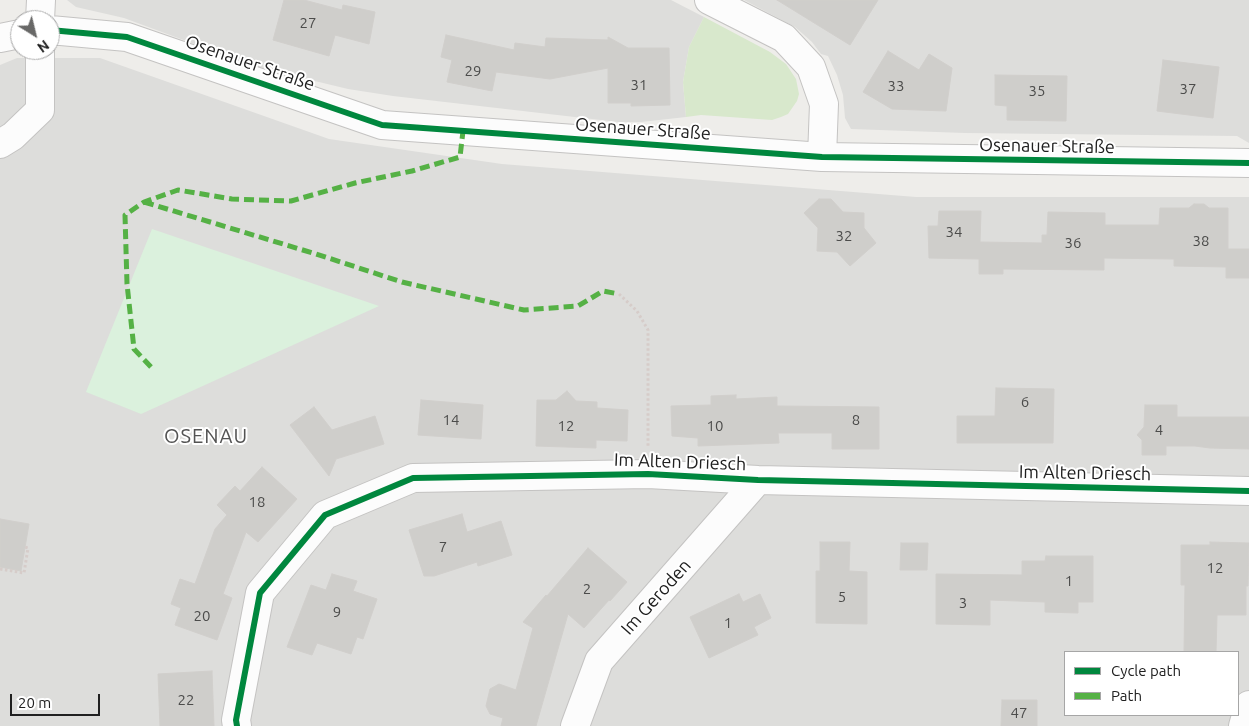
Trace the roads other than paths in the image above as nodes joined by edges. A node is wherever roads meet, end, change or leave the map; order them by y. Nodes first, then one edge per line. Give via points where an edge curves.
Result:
1 (709, 0) edge
2 (60, 31) edge
3 (40, 60) edge
4 (0, 144) edge
5 (822, 158) junction
6 (1249, 163) edge
7 (758, 480) junction
8 (1249, 491) edge
9 (1249, 705) edge
10 (237, 726) edge
11 (575, 726) edge
12 (1243, 726) edge

1 - 5 street via 784,38 811,66 824,104
2 - 5 street, Osenauer Straße via 127,36 382,125
3 - 4 street via 40,110
5 - 6 street, Osenauer Straße
7 - 8 street, Im Alten Driesch
7 - 10 street, Im Alten Driesch via 648,474 413,478 325,515 260,593
7 - 11 street, Im Geroden via 599,661
9 - 12 street

